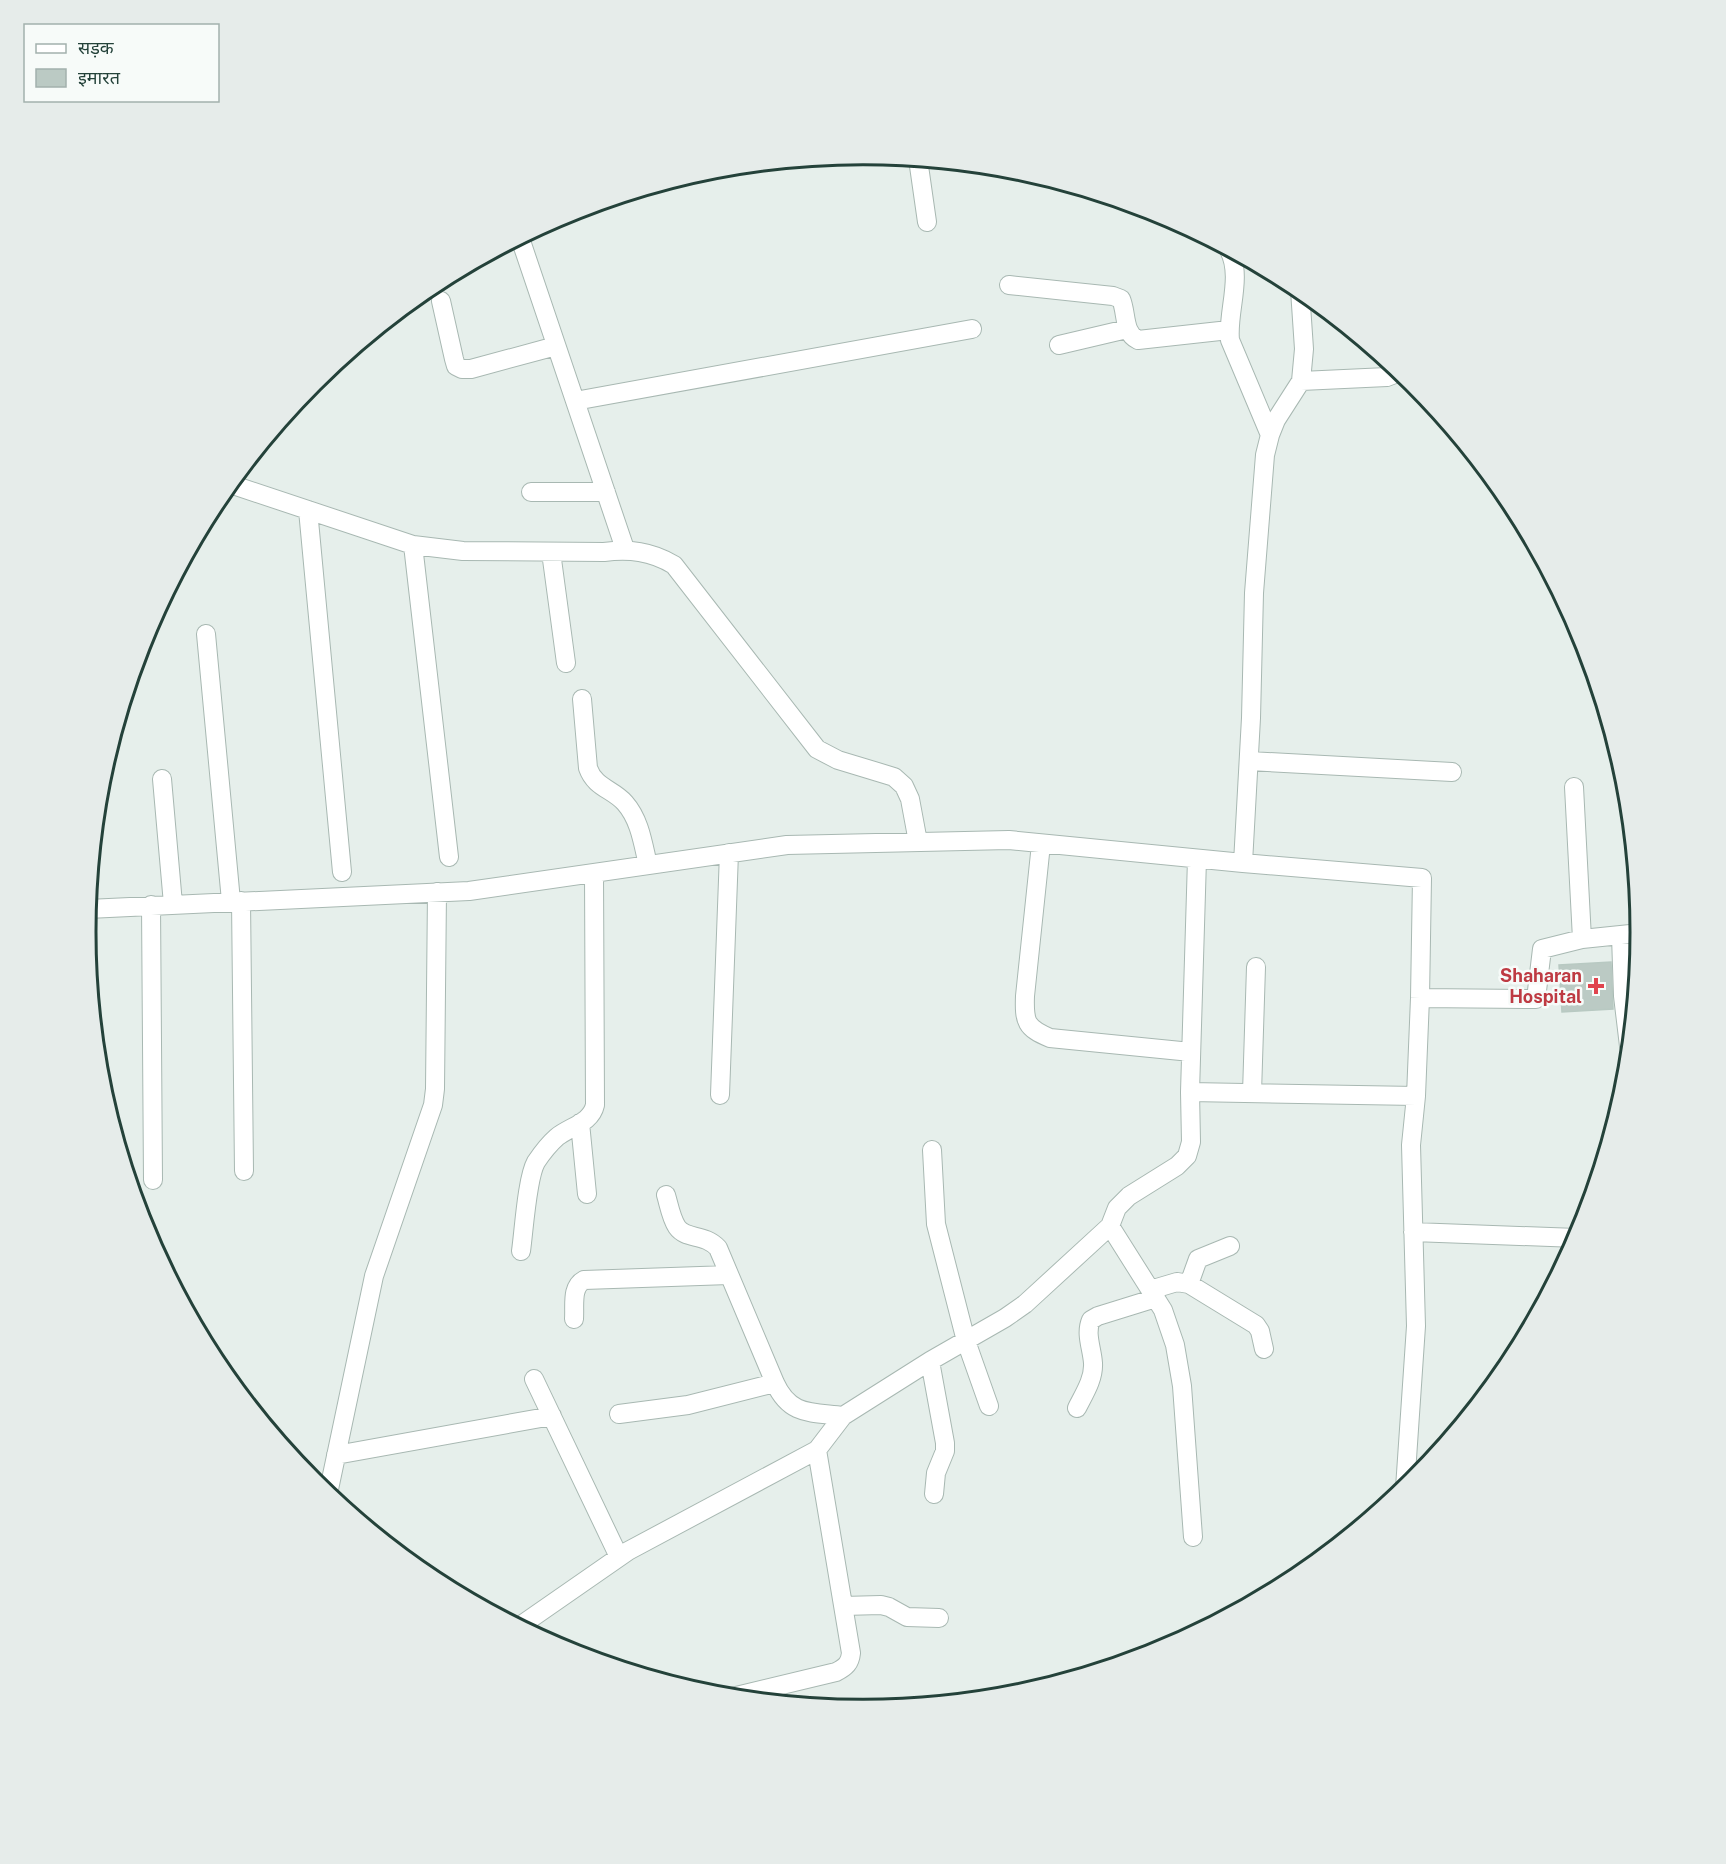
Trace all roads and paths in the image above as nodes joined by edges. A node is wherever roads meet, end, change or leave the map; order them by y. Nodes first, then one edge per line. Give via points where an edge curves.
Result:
1 (919, 168) edge
2 (927, 222) dead end
3 (522, 245) edge
4 (1233, 260) edge
5 (1009, 285) dead end
6 (441, 301) dead end
7 (1301, 302) edge
8 (1127, 329) junction
9 (972, 330) dead end
10 (1229, 330) junction
11 (1059, 345) dead end
12 (556, 346) junction
13 (1391, 376) edge
14 (1301, 381) junction
15 (575, 401) junction
16 (1269, 435) junction
17 (239, 487) edge
18 (531, 492) dead end
19 (606, 492) junction
20 (308, 510) junction
21 (413, 545) junction
22 (625, 549) junction
23 (551, 552) junction
24 (206, 634) dead end
25 (566, 663) dead end
26 (582, 699) dead end
27 (1249, 761) junction
28 (1452, 772) dead end
29 (162, 779) dead end
30 (1574, 787) dead end
31 (918, 842) junction
32 (1041, 844) junction
33 (729, 853) junction
34 (449, 857) dead end
35 (1197, 859) junction
36 (1243, 863) junction
37 (648, 865) junction
38 (342, 872) dead end
39 (594, 873) junction
40 (437, 892) junction
41 (236, 901) junction
42 (173, 904) junction
43 (151, 905) junction
44 (97, 908) edge
45 (1630, 935) edge
46 (1621, 936) junction
47 (1582, 939) junction
48 (1256, 967) dead end
49 (1420, 998) junction
50 (1625, 1012) edge
51 (1191, 1052) junction
52 (1190, 1092) junction
53 (1252, 1093) junction
54 (720, 1095) dead end
55 (1416, 1096) junction
56 (580, 1123) junction
57 (932, 1150) dead end
58 (244, 1171) dead end
59 (153, 1180) dead end
60 (587, 1194) dead end
61 (666, 1195) dead end
62 (1110, 1226) junction
63 (1413, 1232) junction
64 (1567, 1238) edge
65 (1230, 1246) dead end
66 (521, 1251) dead end
67 (729, 1275) junction
68 (1189, 1284) junction
69 (1153, 1294) junction
70 (574, 1319) dead end
71 (966, 1341) junction
72 (1264, 1349) dead end
73 (930, 1361) junction
74 (534, 1379) dead end
75 (775, 1383) junction
76 (989, 1406) dead end
77 (1077, 1408) dead end
78 (619, 1414) dead end
79 (552, 1416) junction
80 (843, 1416) junction
81 (817, 1450) junction
82 (336, 1455) junction
83 (1406, 1473) edge
84 (330, 1483) edge
85 (934, 1494) dead end
86 (1193, 1537) dead end
87 (619, 1557) junction
88 (843, 1606) junction
89 (939, 1618) dead end
90 (527, 1621) edge
91 (755, 1691) edge

1 - 2 street
3 - 12 street
4 - 10 street
5 - 8 street via 1113,296 1121,299
6 - 12 street via 454,360 462,369
7 - 14 street via 1304,349
8 - 10 street via 1138,340
8 - 11 street
9 - 15 street
10 - 16 street via 1236,357
12 - 15 street
13 - 14 street
14 - 16 street
15 - 19 street
16 - 27 street via 1254,593
17 - 20 street
18 - 19 street
19 - 22 street
20 - 21 street
20 - 38 street
21 - 23 street via 463,551
21 - 34 street
22 - 23 street
22 - 31 street via 652,554 674,565 817,750 894,777 904,786
23 - 25 street
24 - 41 street
26 - 37 street via 591,777 624,801 633,813
27 - 28 street
27 - 36 street
29 - 42 street
30 - 47 street
31 - 32 street via 1009,840
31 - 33 street via 787,845
32 - 35 street
32 - 51 street via 1025,996 1024,1016 1028,1024 1050,1038
33 - 37 street
33 - 54 street
35 - 36 street
35 - 51 street
36 - 49 street via 1422,878
37 - 39 street
39 - 40 street
39 - 56 street via 595,1105 589,1118
40 - 41 street
40 - 82 street via 433,1105 374,1276
41 - 42 street
41 - 58 street
42 - 43 street
43 - 44 street
43 - 59 street
45 - 46 street
46 - 47 street
46 - 50 street
47 - 49 street via 1542,949 1536,999
48 - 53 street
49 - 55 street
51 - 52 street
52 - 53 street
52 - 62 street via 1191,1142 1187,1156 1129,1196 1117,1208
53 - 55 street
55 - 63 street via 1411,1145
56 - 60 street
56 - 66 street via 555,1138 535,1165
57 - 71 street via 936,1224
61 - 67 street via 678,1228 712,1241
62 - 69 street
62 - 71 street via 1025,1304
63 - 64 street
63 - 83 street via 1416,1326
65 - 68 street via 1198,1259
67 - 70 street via 584,1280 575,1290
67 - 75 street
68 - 69 street via 1177,1282
68 - 72 street via 1256,1324
69 - 77 street via 1091,1320 1088,1334 1093,1371
69 - 86 street via 1175,1345 1182,1386
71 - 73 street
71 - 76 street
73 - 80 street
73 - 85 street via 945,1443
74 - 79 street
75 - 78 street via 688,1405
75 - 80 street via 785,1402 795,1408
79 - 82 street
79 - 87 street
80 - 81 street
81 - 87 street
81 - 88 street
82 - 84 street
87 - 90 street
88 - 89 street via 881,1605 907,1617
88 - 91 street via 852,1653 844,1668

